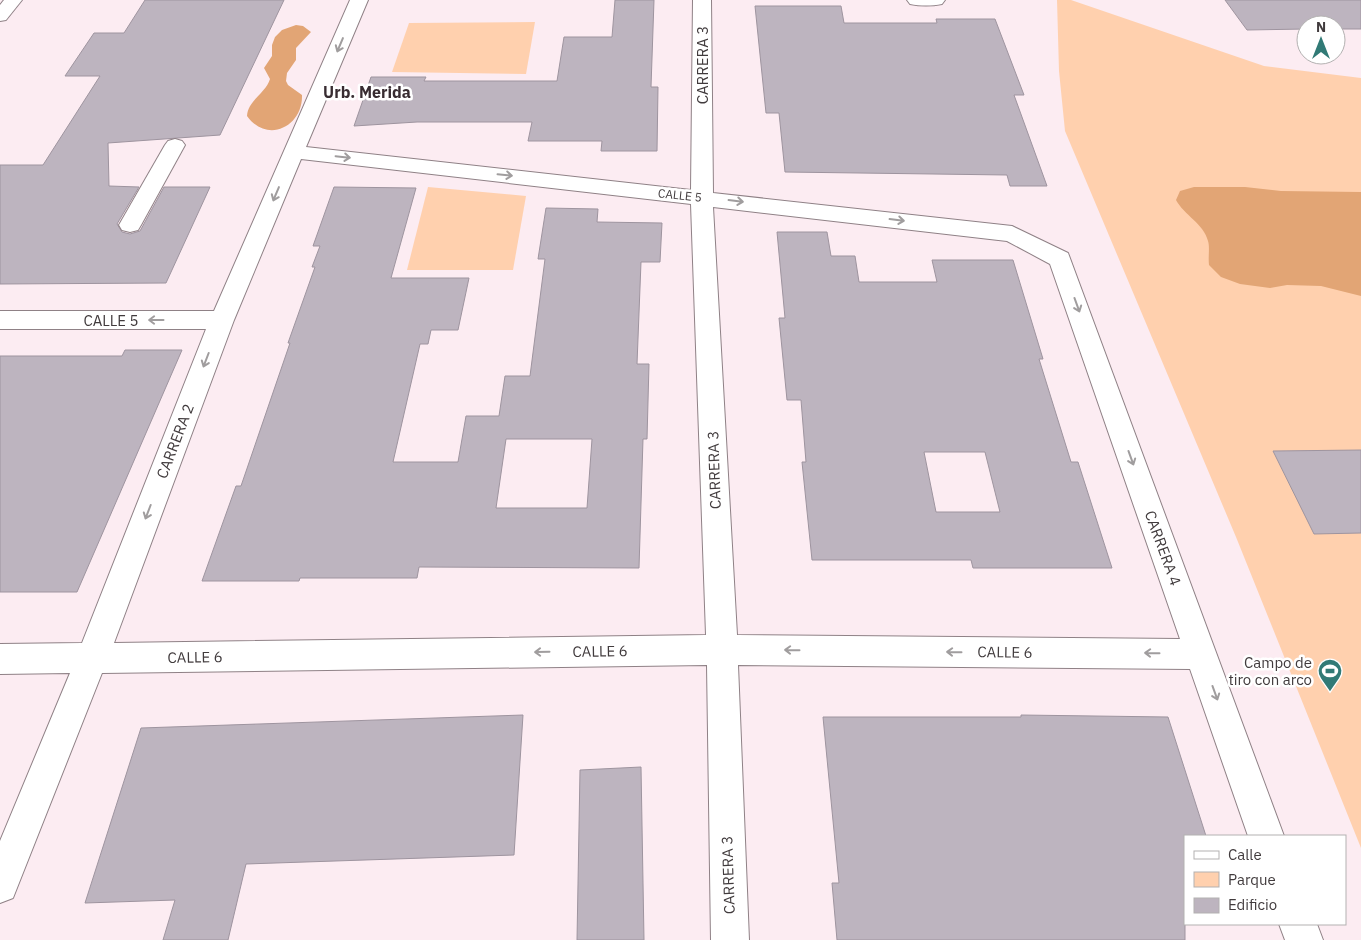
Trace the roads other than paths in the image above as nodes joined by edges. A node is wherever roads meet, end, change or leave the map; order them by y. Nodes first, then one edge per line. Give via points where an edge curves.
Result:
1 (13, 0) edge
2 (359, 0) edge
3 (702, 0) edge
4 (916, 0) edge
5 (936, 0) edge
6 (0, 16) edge
7 (175, 145) dead end
8 (295, 152) junction
9 (702, 197) junction
10 (130, 225) dead end
11 (1060, 259) joint
12 (0, 320) edge
13 (222, 320) junction
14 (722, 650) junction
15 (1201, 654) junction
16 (92, 658) junction
17 (0, 659) edge
18 (1266, 835) edge
19 (0, 885) edge
20 (1298, 925) edge
21 (730, 940) edge
22 (1304, 940) edge

1 - 6 street
2 -> 8 street, CARRERA 2
3 - 9 street, CARRERA 3
4 - 5 street
7 - 10 street
8 -> 9 street, CALLE 5
8 -> 13 street, CARRERA 2
9 -> 11 street, CALLE 5 via 1012,234
9 - 14 street, CARRERA 3
11 -> 15 street, CARRERA 4
13 -> 12 street, CALLE 5
13 -> 16 street, CARRERA 2
15 -> 14 street, CALLE 6
14 -> 16 street, CALLE 6
14 - 21 street, CARRERA 3
15 -> 18 street, CARRERA 4
16 - 17 street, CALLE 6
16 - 19 street, CARRERA 2
20 - 22 street

